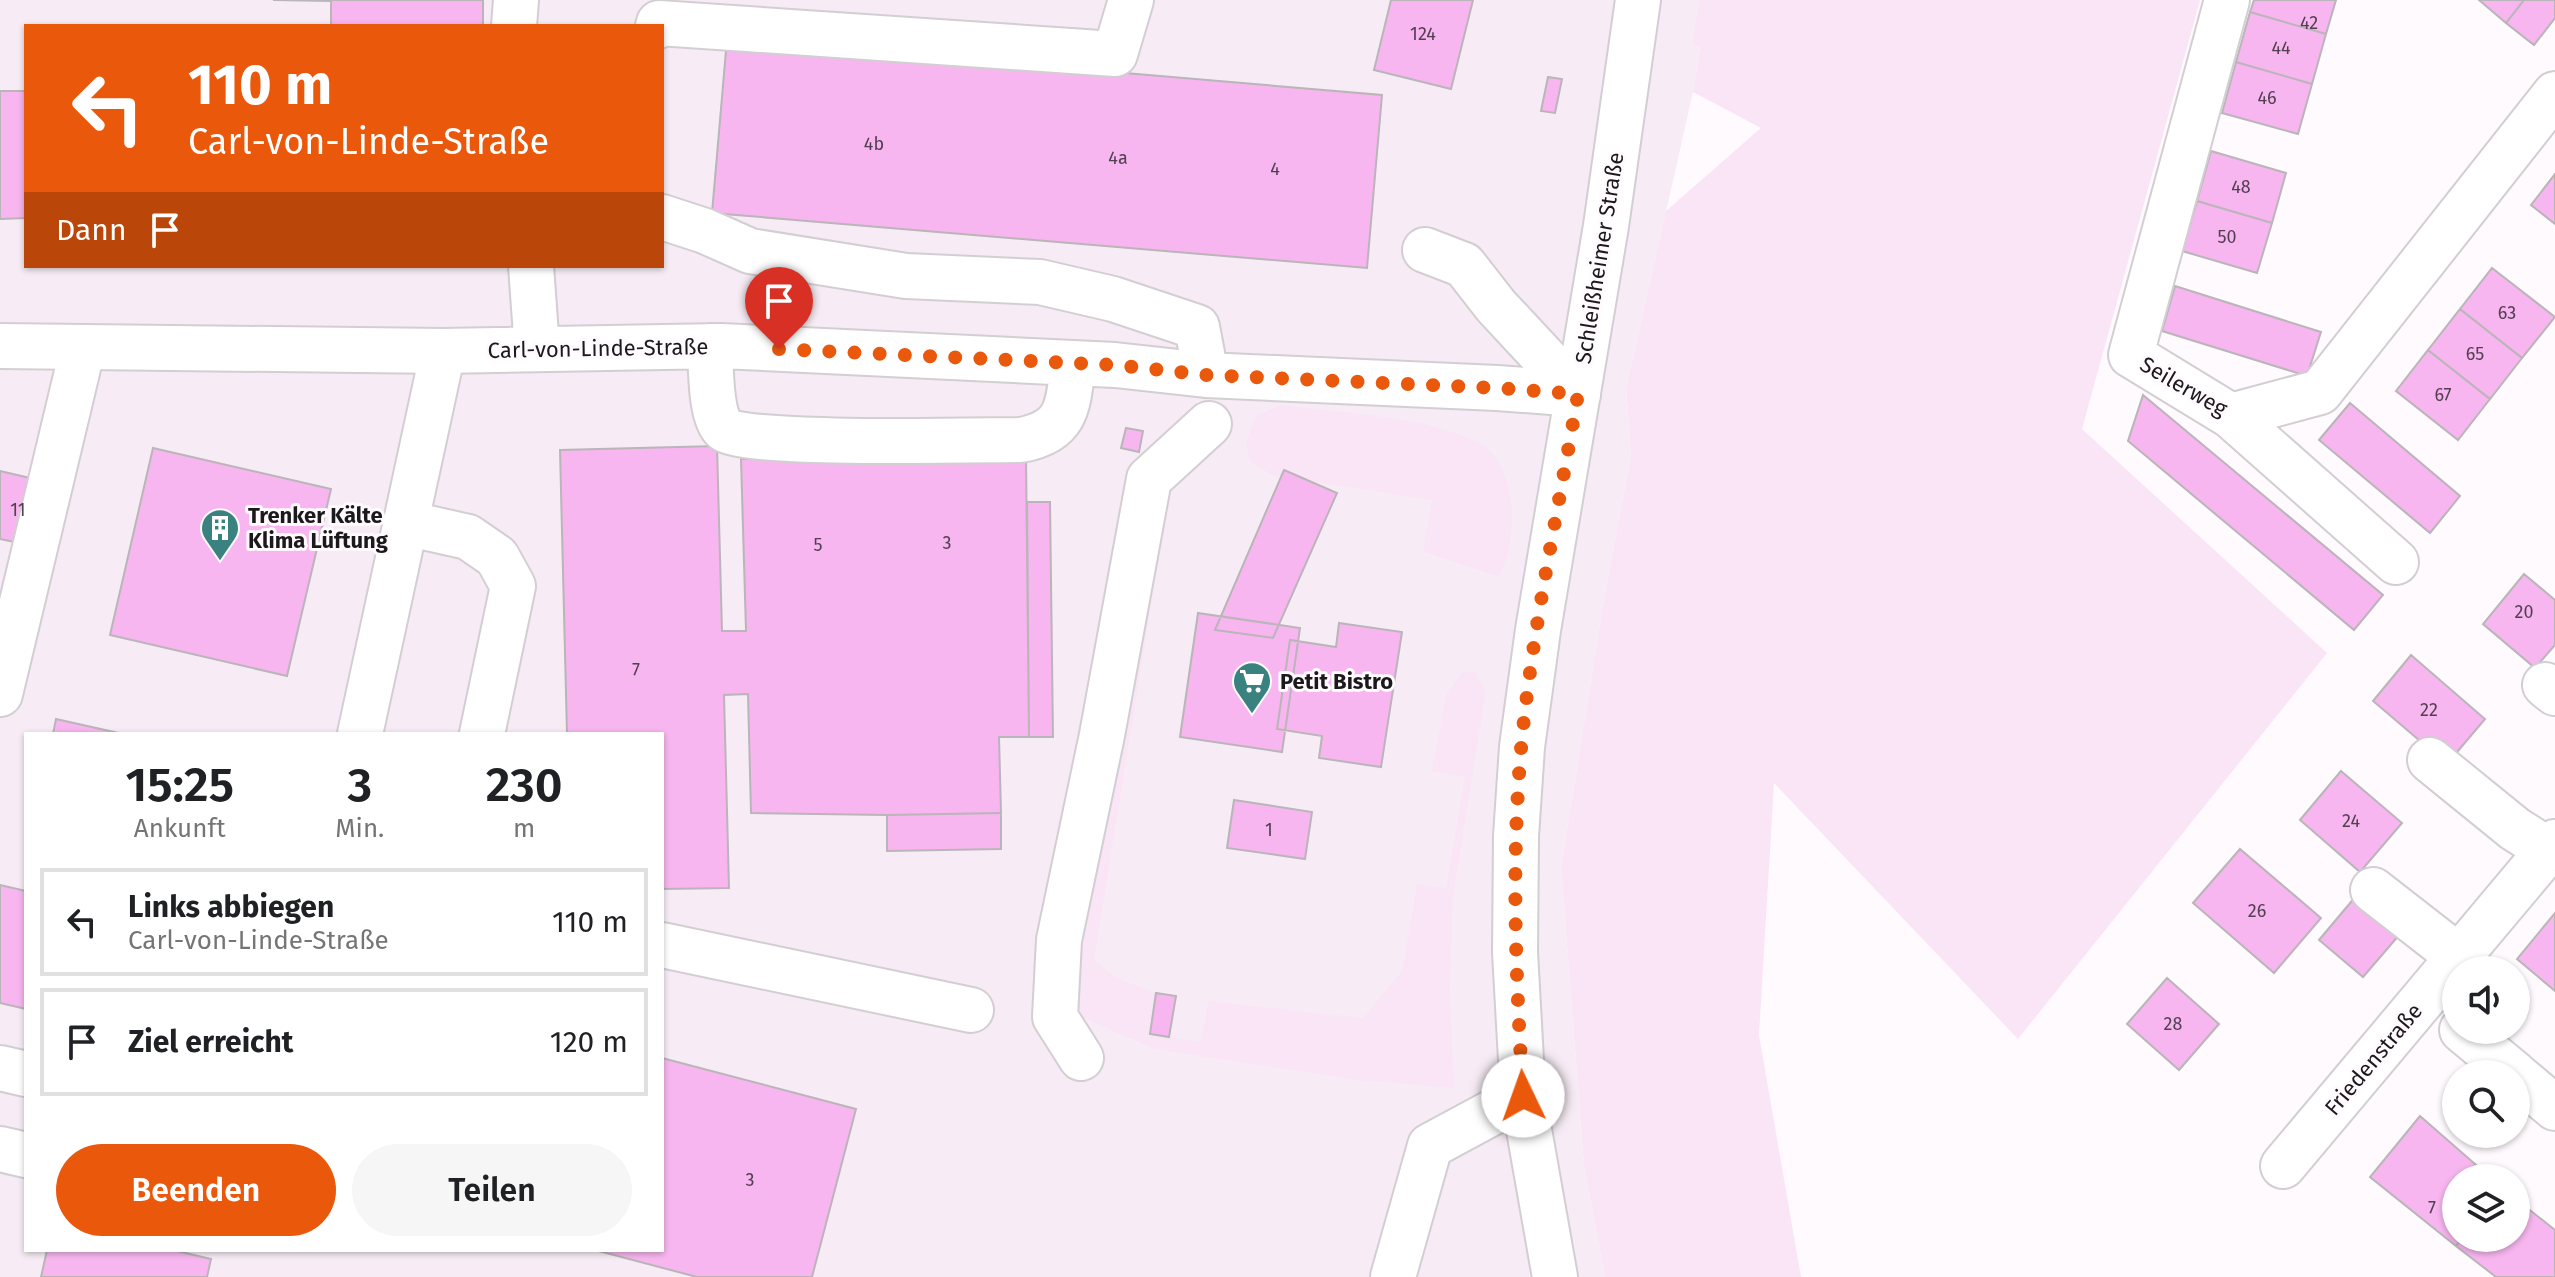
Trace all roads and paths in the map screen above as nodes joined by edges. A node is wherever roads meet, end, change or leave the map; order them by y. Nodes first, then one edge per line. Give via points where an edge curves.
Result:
1 (516, 0) edge
2 (1131, 0) edge
3 (1638, 0) edge
4 (2227, 0) edge
5 (514, 24) edge
6 (659, 24) edge
7 (2555, 94) edge
8 (664, 218) edge
9 (1425, 250) dead end
10 (531, 268) edge
11 (0, 346) edge
12 (710, 346) junction
13 (83, 347) junction
14 (537, 349) junction
15 (443, 351) junction
16 (1073, 363) junction
17 (1206, 375) junction
18 (1578, 394) junction
19 (2231, 416) junction
20 (1209, 424) dead end
21 (406, 523) junction
22 (2396, 562) dead end
23 (0, 694) edge
24 (360, 732) edge
25 (482, 732) edge
26 (2430, 760) dead end
27 (2551, 846) edge
28 (2373, 890) dead end
29 (664, 945) edge
30 (2458, 956) edge
31 (2460, 956) edge
32 (971, 1010) dead end
33 (2440, 1012) edge
34 (2478, 1044) edge
35 (1081, 1058) dead end
36 (2497, 1060) edge
37 (0, 1068) edge
38 (24, 1074) edge
39 (2530, 1087) edge
40 (1523, 1096) junction
41 (2555, 1108) edge
42 (0, 1149) edge
43 (24, 1155) edge
44 (2283, 1166) dead end
45 (1393, 1277) edge
46 (1555, 1277) edge

1 - 5 street
2 - 6 street via 1115,54
3 - 18 street, Schleißheimer Straße
4 - 19 street, Seilerweg via 2131,355
7 - 19 street, Seilerweg via 2320,392
8 - 17 street via 750,251 906,276 1040,282 1151,310 1197,327
9 - 18 street via 1464,265
10 - 14 street
11 - 13 street, Carl-von-Linde-Straße
12 - 14 street, Carl-von-Linde-Straße
12 - 16 street, Carl-von-Linde-Straße
12 - 16 street via 716,419 725,431 792,440 1043,436 1062,417
13 - 15 street, Carl-von-Linde-Straße
13 - 23 street
14 - 15 street, Carl-von-Linde-Straße
15 - 21 street
16 - 17 street, Carl-von-Linde-Straße
17 - 18 street, Carl-von-Linde-Straße
18 - 40 street, Schleißheimer Straße via 1522,747 1514,865
19 - 22 street
20 - 35 street via 1149,479 1059,940 1055,1017
21 - 24 street
21 - 25 street via 468,537 497,557 513,586
26 - 27 street via 2515,829
27 - 31 street, Friedenstraße
28 - 30 street
29 - 32 street
33 - 44 street, Friedenstraße
34 - 36 street
37 - 38 street
39 - 41 street
40 - 45 street via 1430,1146
40 - 46 street, Schleißheimer Straße
42 - 43 street

